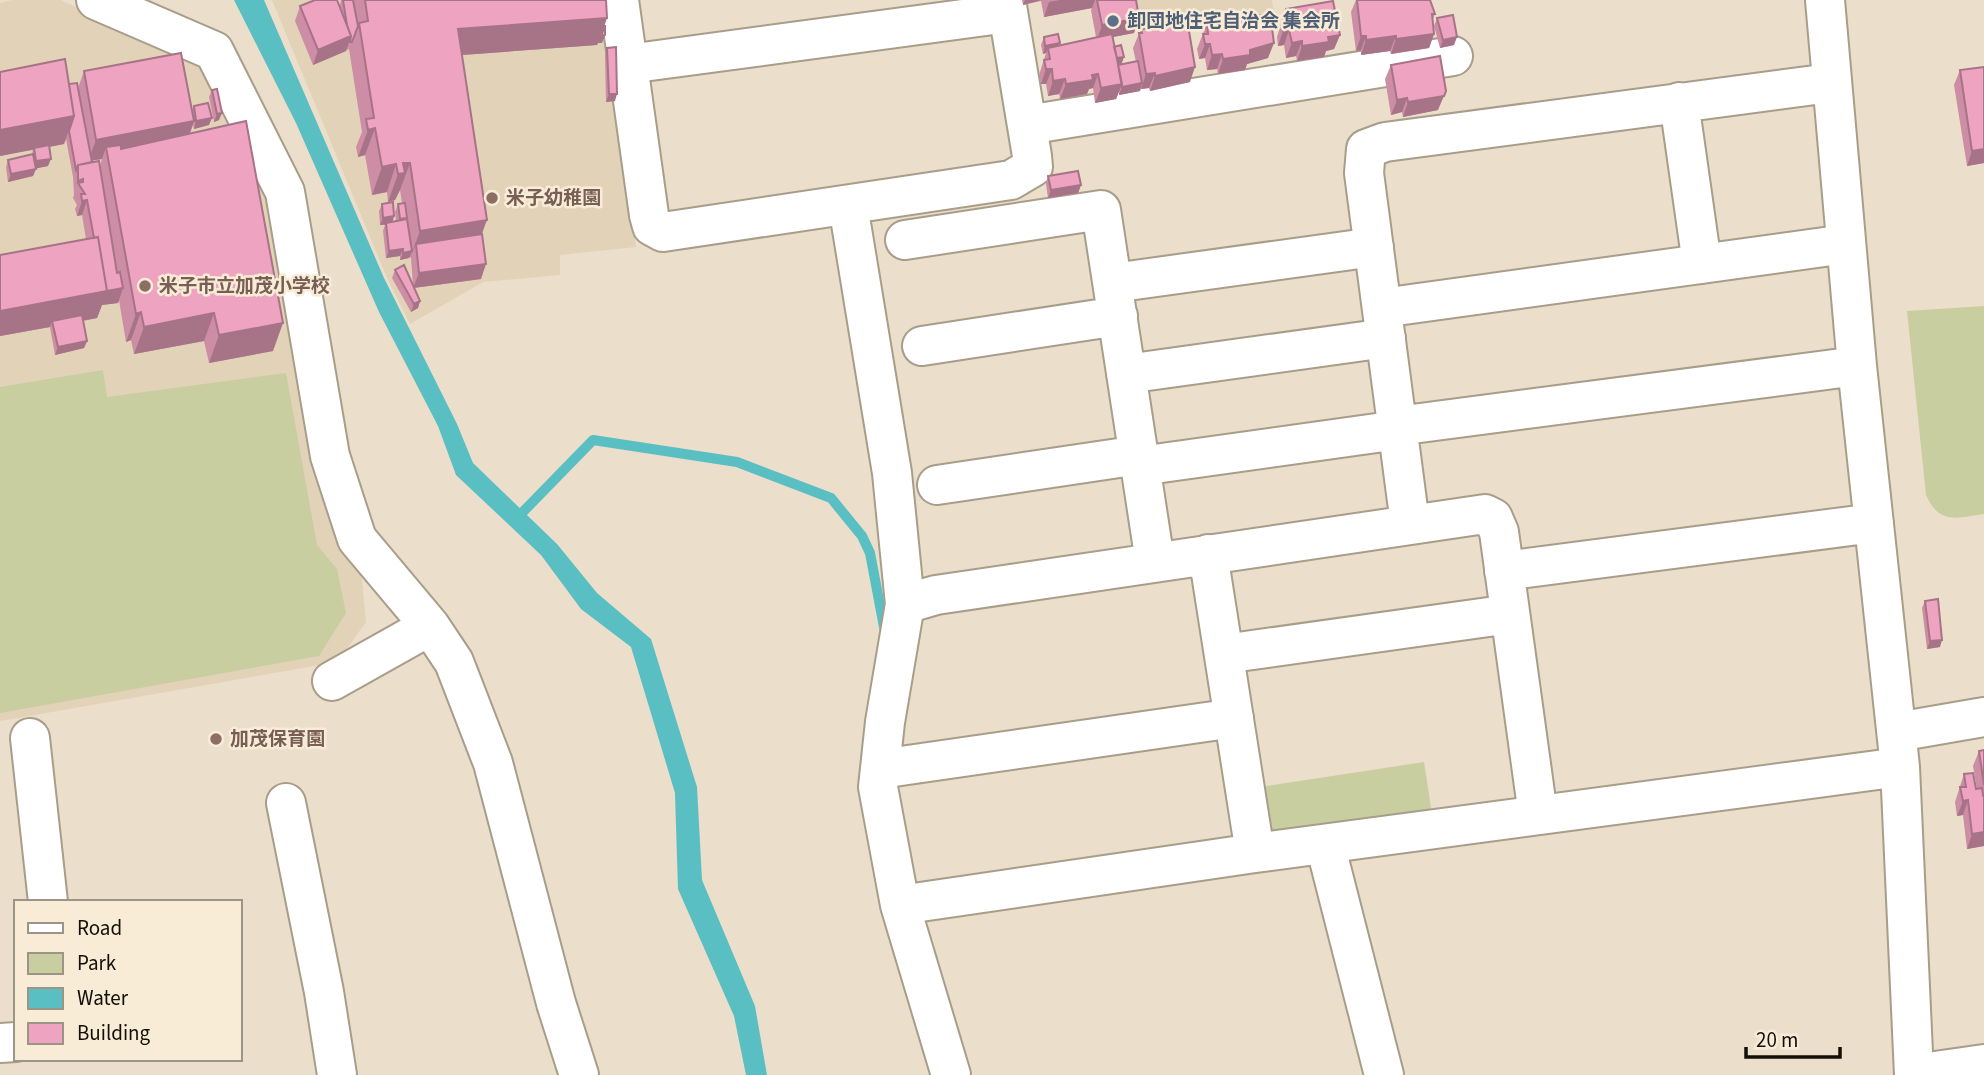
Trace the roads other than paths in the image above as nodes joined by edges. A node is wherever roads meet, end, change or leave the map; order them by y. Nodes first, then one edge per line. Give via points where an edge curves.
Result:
1 (96, 0) edge
2 (619, 0) edge
3 (1825, 0) edge
4 (1007, 6) edge
5 (1453, 56) dead end
6 (628, 64) junction
7 (1830, 83) junction
8 (1679, 102) junction
9 (1027, 125) junction
10 (848, 205) junction
11 (905, 240) dead end
12 (1846, 244) junction
13 (1374, 247) junction
14 (1702, 264) junction
15 (1115, 300) junction
16 (1384, 323) junction
17 (922, 346) dead end
18 (1857, 366) junction
19 (1126, 374) junction
20 (1398, 428) junction
21 (1140, 460) junction
22 (937, 485) dead end
23 (1874, 523) junction
24 (1410, 524) junction
25 (1208, 554) junction
26 (1155, 562) junction
27 (1504, 571) junction
28 (905, 604) junction
29 (1510, 614) junction
30 (430, 626) junction
31 (1224, 654) junction
32 (332, 681) dead end
33 (1984, 717) edge
34 (1234, 718) junction
35 (30, 738) dead end
36 (1898, 750) junction
37 (880, 769) junction
38 (286, 803) dead end
39 (1538, 816) junction
40 (1325, 844) junction
41 (1255, 853) junction
42 (48, 900) edge
43 (900, 905) junction
44 (1984, 1064) edge
45 (337, 1075) edge
46 (579, 1075) edge
47 (951, 1075) edge
48 (1384, 1075) edge
49 (1914, 1075) edge

1 - 30 street via 214,51 285,192 330,456 357,538
2 - 6 street
3 - 7 street
4 - 6 street
4 - 9 street
5 - 9 street
6 - 10 street via 649,215 657,230
7 - 8 street
7 - 12 street
8 - 13 street via 1374,145 1363,156
8 - 14 street
9 - 10 street via 1033,167 1018,178
10 - 28 street via 892,473
11 - 15 street via 1101,210
12 - 14 street
12 - 18 street
13 - 15 street
13 - 16 street
14 - 16 street
15 - 17 street
15 - 19 street
16 - 19 street
16 - 20 street
18 - 20 street
18 - 23 street
19 - 21 street
20 - 21 street
20 - 24 street
21 - 22 street
21 - 26 street
23 - 27 street
23 - 36 street
24 - 25 street
24 - 27 street via 1485,514 1493,518 1499,532
25 - 26 street
25 - 31 street
26 - 28 street via 936,595
27 - 29 street
28 - 37 street
29 - 31 street
29 - 39 street
30 - 32 street
30 - 46 street via 454,662 493,763
31 - 34 street
33 - 36 street
34 - 37 street
34 - 41 street
35 - 42 street
36 - 39 street
36 - 49 street
37 - 43 street via 878,787
38 - 45 street
39 - 40 street
40 - 41 street
40 - 48 street
41 - 43 street
43 - 47 street
44 - 49 street

